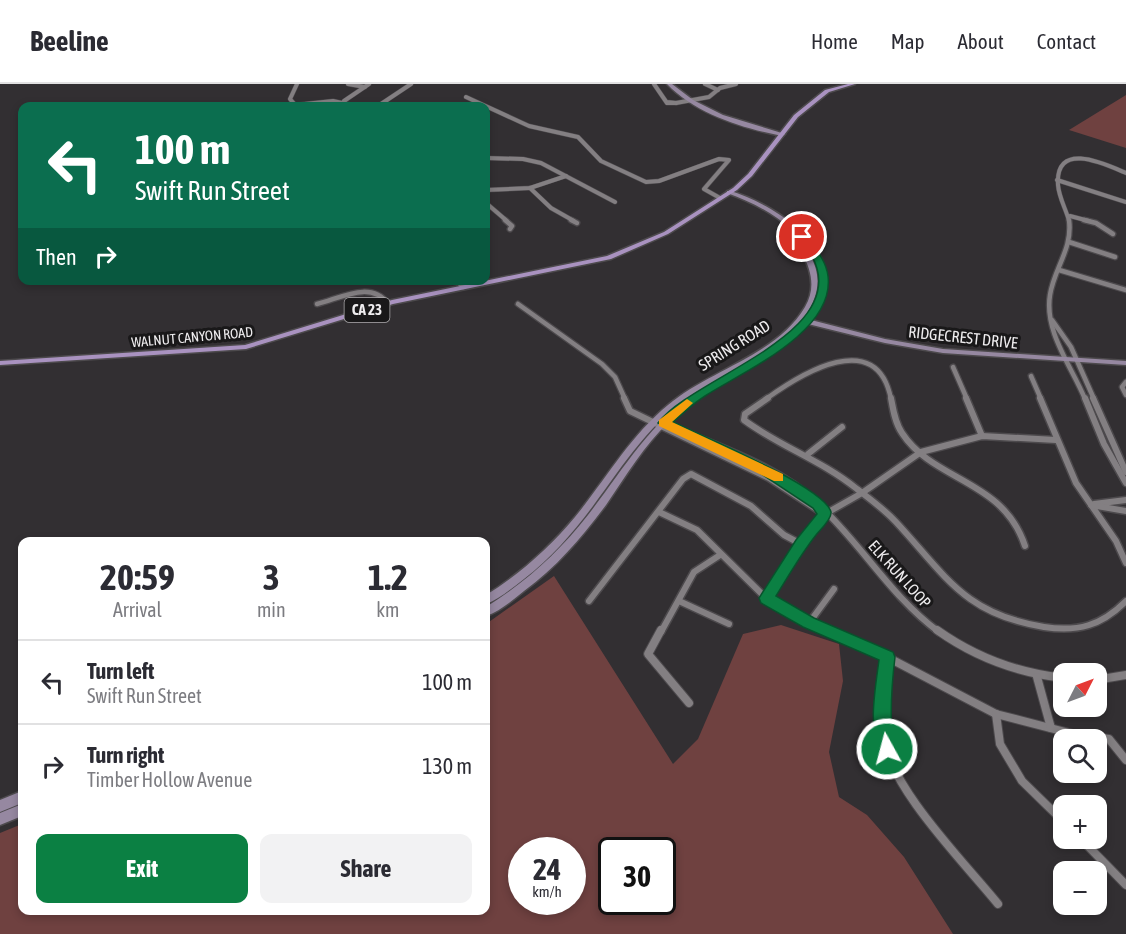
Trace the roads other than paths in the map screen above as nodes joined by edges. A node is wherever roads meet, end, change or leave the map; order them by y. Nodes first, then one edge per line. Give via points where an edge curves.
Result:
1 (297, 84) edge
2 (348, 84) edge
3 (411, 84) edge
4 (654, 84) edge
5 (669, 84) edge
6 (705, 84) edge
7 (736, 84) edge
8 (854, 84) edge
9 (367, 85) edge
10 (718, 90) junction
11 (466, 97) dead end
12 (344, 101) joint
13 (693, 101) junction
14 (293, 102) edge
15 (310, 102) edge
16 (384, 102) edge
17 (477, 102) edge
18 (490, 108) edge
19 (782, 134) junction
20 (490, 158) edge
21 (1126, 173) edge
22 (566, 176) junction
23 (1057, 180) junction
24 (530, 188) junction
25 (490, 190) edge
26 (729, 192) junction
27 (720, 198) junction
28 (615, 202) dead end
29 (1126, 202) edge
30 (490, 206) edge
31 (1070, 216) junction
32 (577, 223) dead end
33 (510, 229) dead end
34 (1113, 234) dead end
35 (1069, 242) junction
36 (1114, 257) dead end
37 (1059, 270) junction
38 (490, 279) edge
39 (460, 285) edge
40 (1126, 290) edge
41 (316, 304) dead end
42 (388, 304) junction
43 (518, 304) dead end
44 (805, 318) junction
45 (1052, 320) junction
46 (1064, 357) junction
47 (1074, 358) junction
48 (1126, 358) edge
49 (0, 363) edge
50 (1126, 363) edge
51 (953, 368) dead end
52 (1031, 376) dead end
53 (1124, 385) edge
54 (1126, 394) edge
55 (659, 424) junction
56 (842, 427) dead end
57 (982, 436) junction
58 (1056, 440) junction
59 (921, 452) junction
60 (808, 454) junction
61 (1123, 461) edge
62 (1126, 472) edge
63 (1126, 483) edge
64 (862, 493) junction
65 (1126, 500) edge
66 (1091, 505) junction
67 (1126, 511) edge
68 (659, 512) junction
69 (825, 514) junction
70 (801, 544) junction
71 (1025, 546) dead end
72 (720, 555) junction
73 (1126, 563) edge
74 (834, 589) dead end
75 (490, 597) edge
76 (766, 598) junction
77 (589, 601) dead end
78 (1126, 601) edge
79 (679, 602) junction
80 (490, 609) edge
81 (809, 623) junction
82 (729, 624) dead end
83 (887, 657) junction
84 (1126, 675) edge
85 (1037, 677) junction
86 (1053, 678) edge
87 (1107, 678) edge
88 (689, 703) dead end
89 (996, 714) junction
90 (1051, 728) junction
91 (1126, 760) edge
92 (18, 799) edge
93 (0, 806) edge
94 (1053, 811) edge
95 (18, 812) edge
96 (0, 819) edge
97 (1091, 849) edge
98 (1126, 885) edge
99 (998, 904) dead end

1 - 14 street via 291,92
2 - 9 street
3 - 16 street
4 - 13 street via 668,101
5 - 13 main road
6 - 10 street
7 - 10 street
8 - 19 main road, WALNUT CANYON ROAD / CA 23 via 825,93 796,116
9 - 12 street
10 - 13 street via 709,98
11 - 17 street
12 - 15 street
13 - 19 main road via 751,127
18 - 27 street via 529,126 578,137 601,161 646,182 720,159 729,160 704,189
19 - 26 main road, WALNUT CANYON ROAD / CA 23 via 750,175
20 - 22 street via 541,163
21 - 23 street via 1077,157 1068,158
22 - 24 street
22 - 28 street
23 - 29 street
23 - 31 street
24 - 25 street
24 - 32 street via 551,208
26 - 27 main road, WALNUT CANYON ROAD / CA 23
26 - 44 main road, SPRING ROAD via 786,228 809,257 814,290
27 - 38 main road, WALNUT CANYON ROAD / CA 23 via 666,233 609,258
30 - 33 street via 512,226
31 - 34 street via 1096,223
31 - 35 street
35 - 36 street
35 - 37 street
37 - 40 street
37 - 45 street via 1048,306
39 - 42 main road, WALNUT CANYON ROAD / CA 23
41 - 42 street via 370,290 381,294
42 - 49 main road, WALNUT CANYON ROAD / CA 23 via 246,347
43 - 55 street, ELK RUN LOOP via 602,364 615,377 630,411
44 - 46 main road, RIDGECREST DRIVE via 885,341 943,351
44 - 55 main road, SPRING ROAD via 776,341 691,391
45 - 46 street via 1052,332
45 - 47 street
46 - 47 main road, RIDGECREST DRIVE
46 - 63 street via 1103,447
47 - 48 main road, RIDGECREST DRIVE
47 - 50 main road, RIDGECREST DRIVE
47 - 61 street
51 - 57 street
52 - 58 street
53 - 54 street
55 - 69 street, ELK RUN LOOP via 769,478
55 - 75 main road, SPRING ROAD via 555,545
55 - 80 main road, SPRING ROAD via 568,545 526,584
56 - 60 street
57 - 58 street
57 - 59 street
58 - 66 street
59 - 60 street via 902,433 880,369 861,362 814,369 745,414 744,420
59 - 64 street
59 - 71 street via 1000,506 1024,535
60 - 64 street
61 - 62 street
64 - 69 street
64 - 78 street via 895,520 952,586 984,609 1022,623 1065,631 1090,627 1110,618
65 - 66 street
66 - 67 street
66 - 73 street
68 - 70 street via 691,474 751,506 784,535
68 - 72 street via 697,530
68 - 77 street
69 - 70 street
69 - 85 street, ELK RUN LOOP via 911,609 938,631 986,657
70 - 76 street
72 - 76 street
72 - 79 street via 694,572
74 - 81 street
76 - 81 street
79 - 82 street
79 - 88 street via 648,654
81 - 83 street
83 - 89 street
83 - 99 street via 883,735 890,763 906,791
84 - 87 street
85 - 86 street, ELK RUN LOOP
85 - 90 street
89 - 90 street
89 - 94 street via 1000,744 1023,781
90 - 91 street via 1109,740
92 - 93 main road
95 - 96 main road
97 - 98 street

